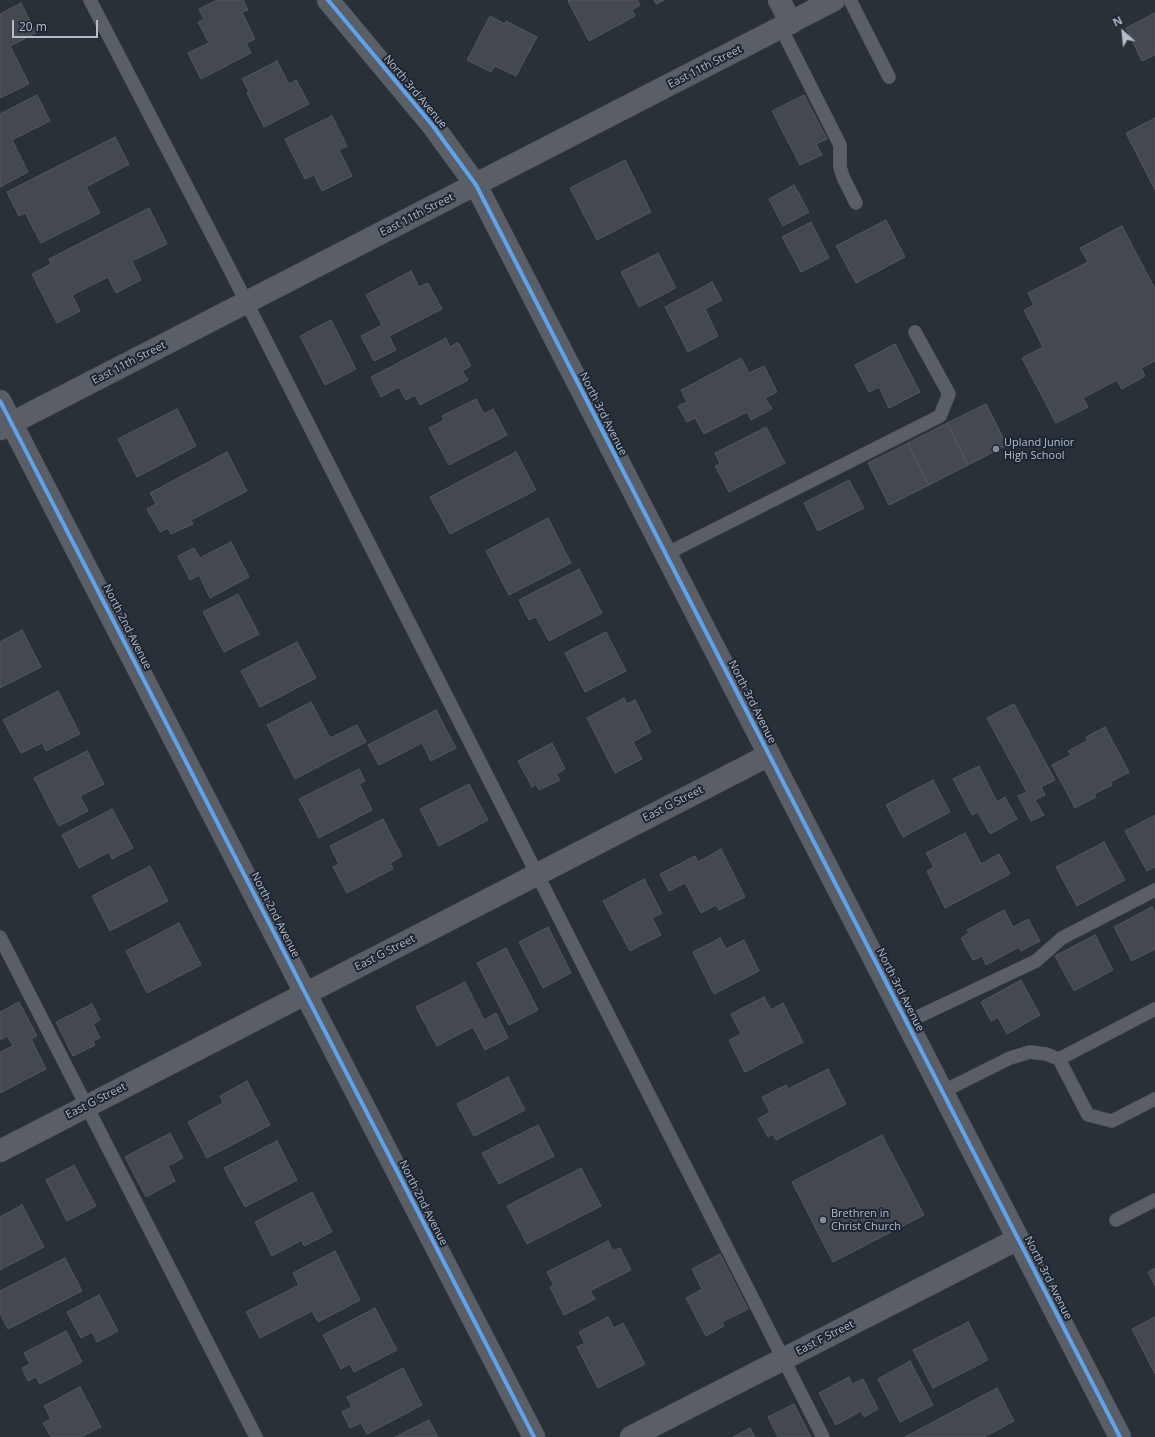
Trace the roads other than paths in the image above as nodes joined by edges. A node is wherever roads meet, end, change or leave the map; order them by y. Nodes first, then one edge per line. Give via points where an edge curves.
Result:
1 (90, 0) edge
2 (328, 0) edge
3 (779, 0) edge
4 (834, 0) edge
5 (850, 0) edge
6 (786, 25) junction
7 (890, 77) dead end
8 (476, 185) junction
9 (856, 203) dead end
10 (246, 303) junction
11 (915, 332) dead end
12 (0, 401) edge
13 (6, 426) edge
14 (666, 554) junction
15 (769, 755) junction
16 (536, 874) junction
17 (1155, 890) edge
18 (0, 937) edge
19 (305, 994) junction
20 (1155, 1009) edge
21 (907, 1022) junction
22 (1059, 1059) junction
23 (942, 1092) junction
24 (1155, 1099) edge
25 (87, 1106) junction
26 (0, 1150) edge
27 (1155, 1200) edge
28 (1116, 1220) dead end
29 (1018, 1239) junction
30 (783, 1359) junction
31 (256, 1437) edge
32 (534, 1437) edge
33 (631, 1437) edge
34 (823, 1437) edge
35 (1120, 1437) edge

1 - 10 lane
2 - 8 street, North 3rd Avenue via 433,126
3 - 6 street
4 - 6 street, East 11th Street
5 - 7 lane
6 - 8 street, East 11th Street
6 - 9 lane via 840,145 840,167
8 - 10 street, East 11th Street
8 - 14 street, North 3rd Avenue
10 - 13 street, East 11th Street
10 - 16 lane
11 - 14 lane via 949,394 940,416
12 - 13 street, North 2nd Avenue
13 - 19 street, North 2nd Avenue
14 - 15 street, North 3rd Avenue
15 - 16 street, East G Street
15 - 21 street, North 3rd Avenue
16 - 19 street, East G Street
16 - 30 lane
17 - 21 lane via 1062,938 1036,962
18 - 25 lane
19 - 25 street, East G Street
19 - 32 street, North 2nd Avenue
20 - 22 lane
21 - 23 street, North 3rd Avenue
22 - 23 lane via 1030,1052 1010,1058
22 - 24 lane via 1088,1115 1112,1121
23 - 29 street, North 3rd Avenue
25 - 26 street, East G Street
25 - 31 lane
27 - 28 lane
29 - 30 street, East F Street
29 - 35 street, North 3rd Avenue
30 - 33 street, East F Street
30 - 34 lane

